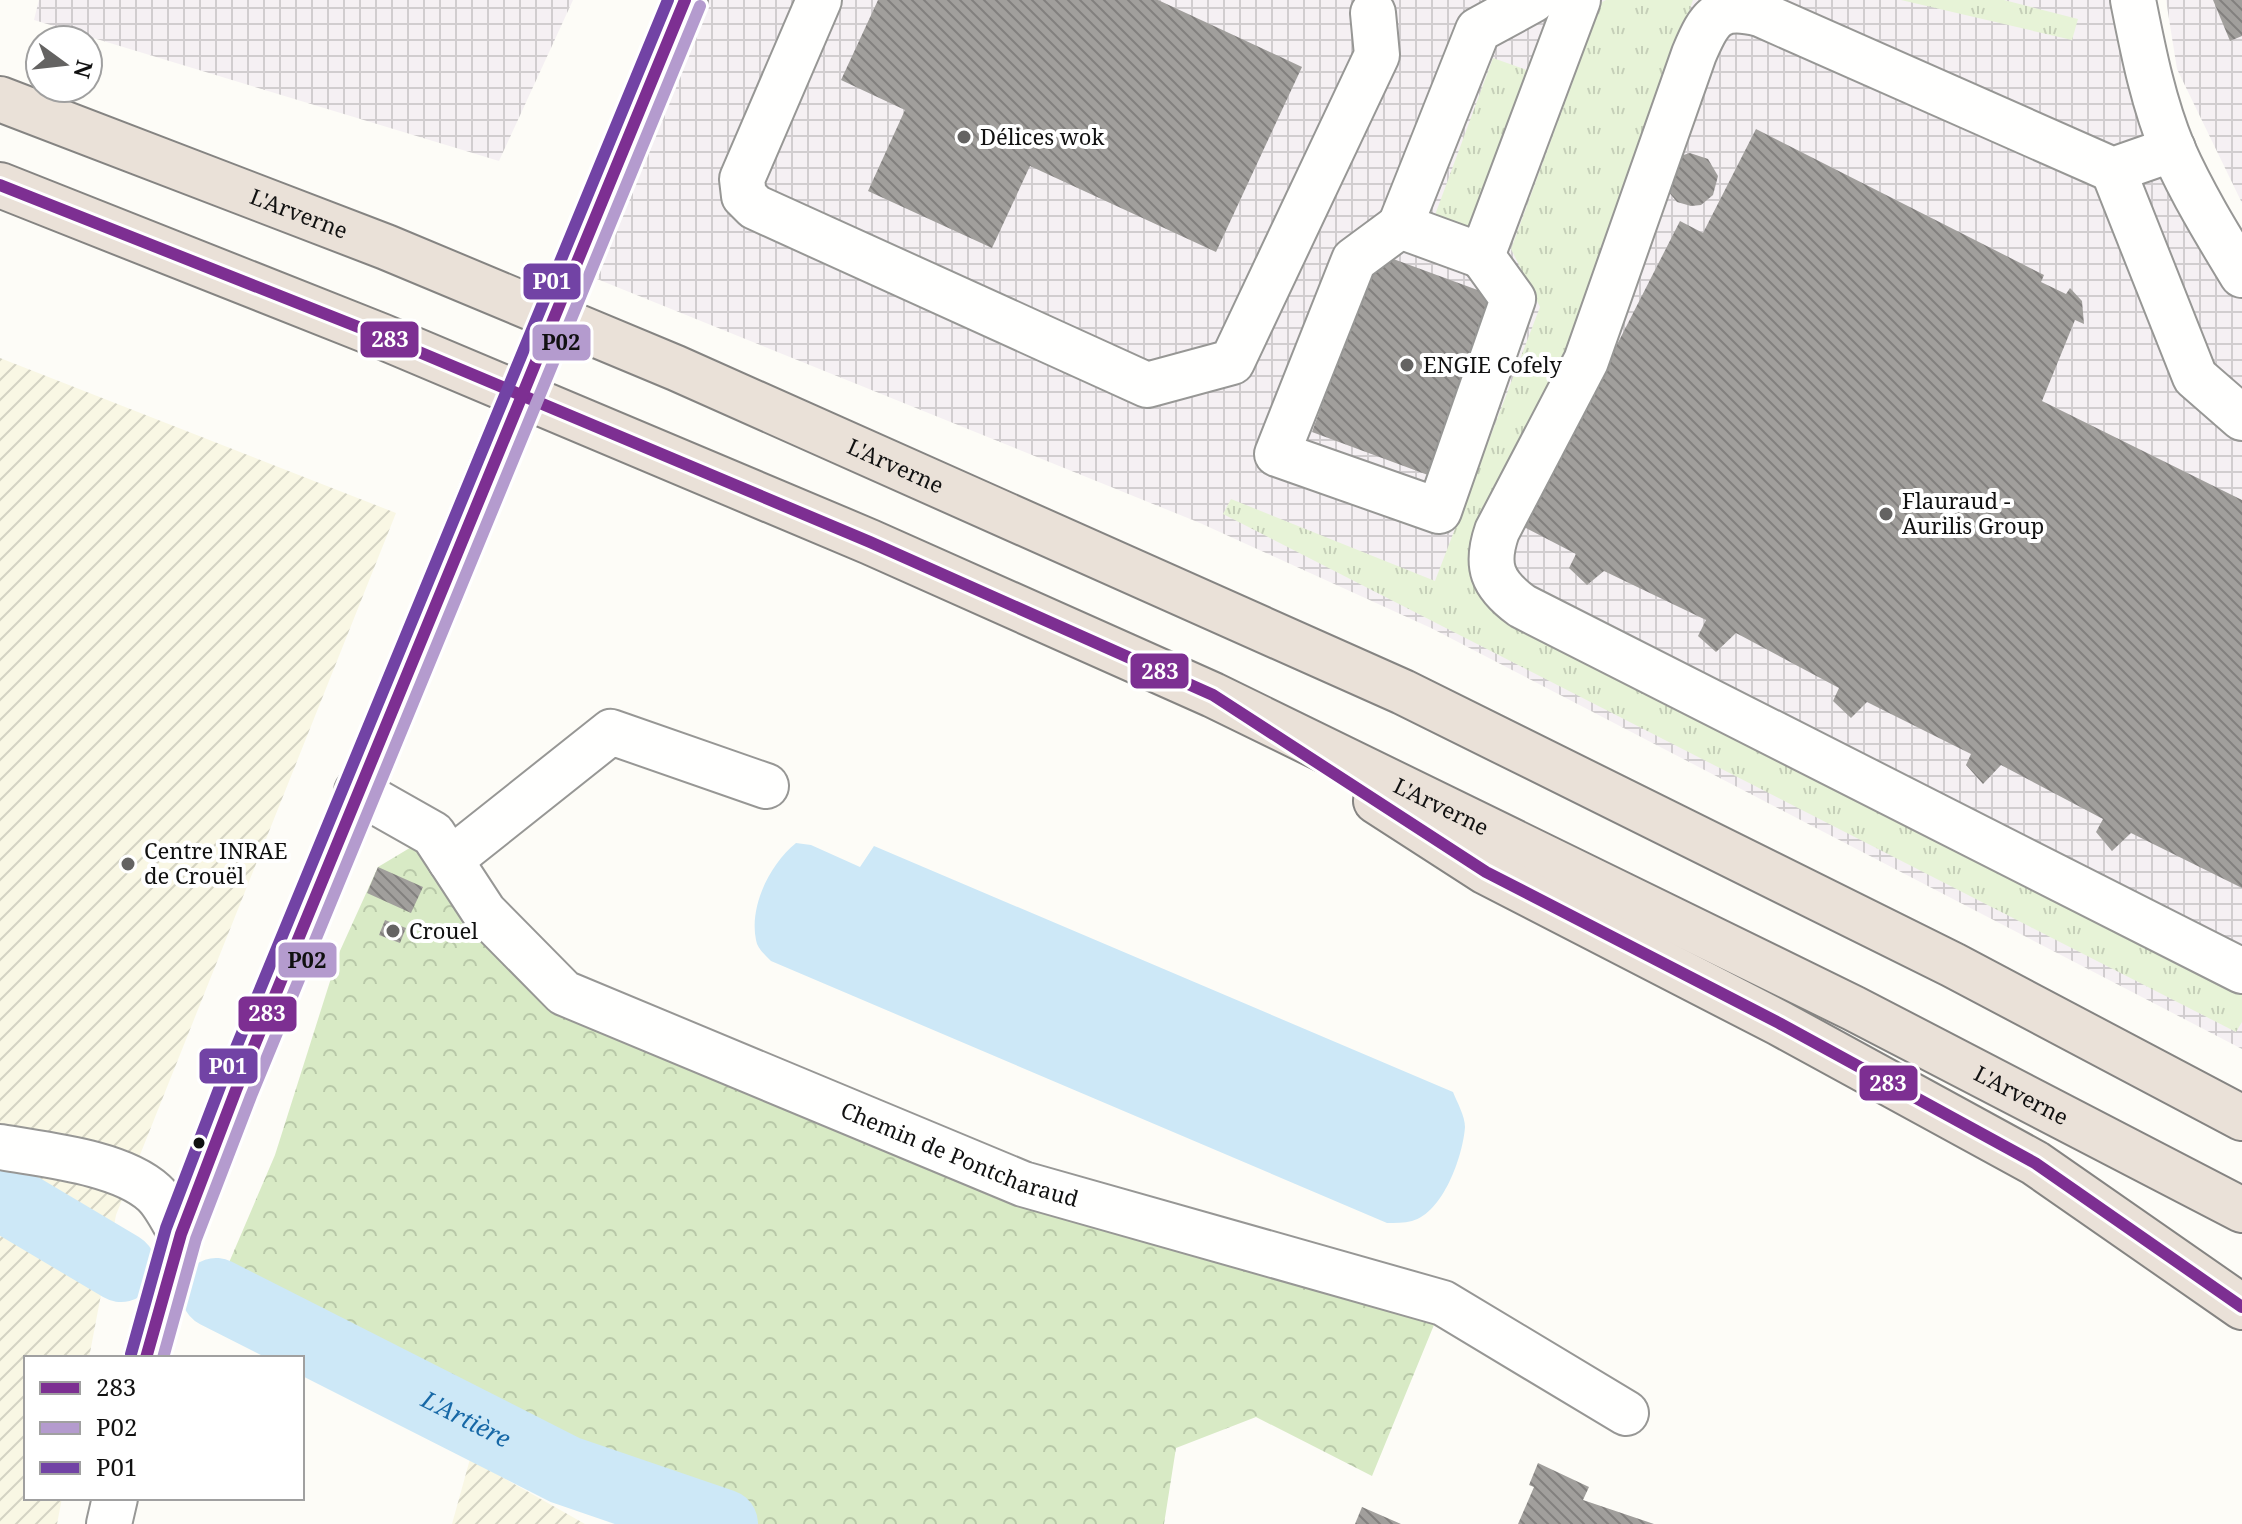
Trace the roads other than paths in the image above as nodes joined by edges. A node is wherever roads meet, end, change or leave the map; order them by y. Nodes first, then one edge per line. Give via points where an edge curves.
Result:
1 (685, 0) edge
2 (819, 0) edge
3 (1533, 0) edge
4 (1578, 0) edge
5 (2133, 0) edge
6 (1368, 4) edge
7 (0, 99) edge
8 (2173, 149) junction
9 (2113, 170) junction
10 (0, 185) edge
11 (1400, 226) junction
12 (1482, 256) junction
13 (2242, 275) edge
14 (2242, 418) edge
15 (1213, 695) junction
16 (766, 786) dead end
17 (357, 791) junction
18 (450, 860) junction
19 (2242, 971) edge
20 (2242, 1118) edge
21 (0, 1147) edge
22 (2242, 1210) edge
23 (181, 1234) junction
24 (2242, 1307) edge
25 (147, 1356) edge
26 (1626, 1413) dead end
27 (115, 1500) edge
28 (109, 1524) edge

1 - 17 street, bridge
2 - 6 street via 742,179 744,196 755,207 1147,385 1232,362 1377,55
3 - 11 street via 1478,30
4 - 12 street
5 - 8 street via 2148,74
7 - 20 highway, L'Arverne via 386,247 676,368 1388,686 1953,965
8 - 9 street
8 - 13 street
9 - 14 street via 2195,377
9 - 19 street via 1760,14 1734,8 1716,15 1694,54 1586,361 1497,531 1491,575 1522,606
10 - 15 highway, L'Arverne via 381,336 870,542
11 - 12 street
11 - 12 street via 1354,260 1277,454 1439,511 1513,299
15 - 22 highway, L'Arverne via 1853,1008
15 - 24 highway via 1486,872 2035,1163
16 - 18 street via 611,732
17 - 18 street, Chemin de Pontcharaud via 433,834
17 - 23 street
18 - 26 street, Chemin de Pontcharaud via 484,912 564,993 1023,1184 1443,1303
21 - 23 street via 136,1178 156,1195
23 - 25 street
27 - 28 street

